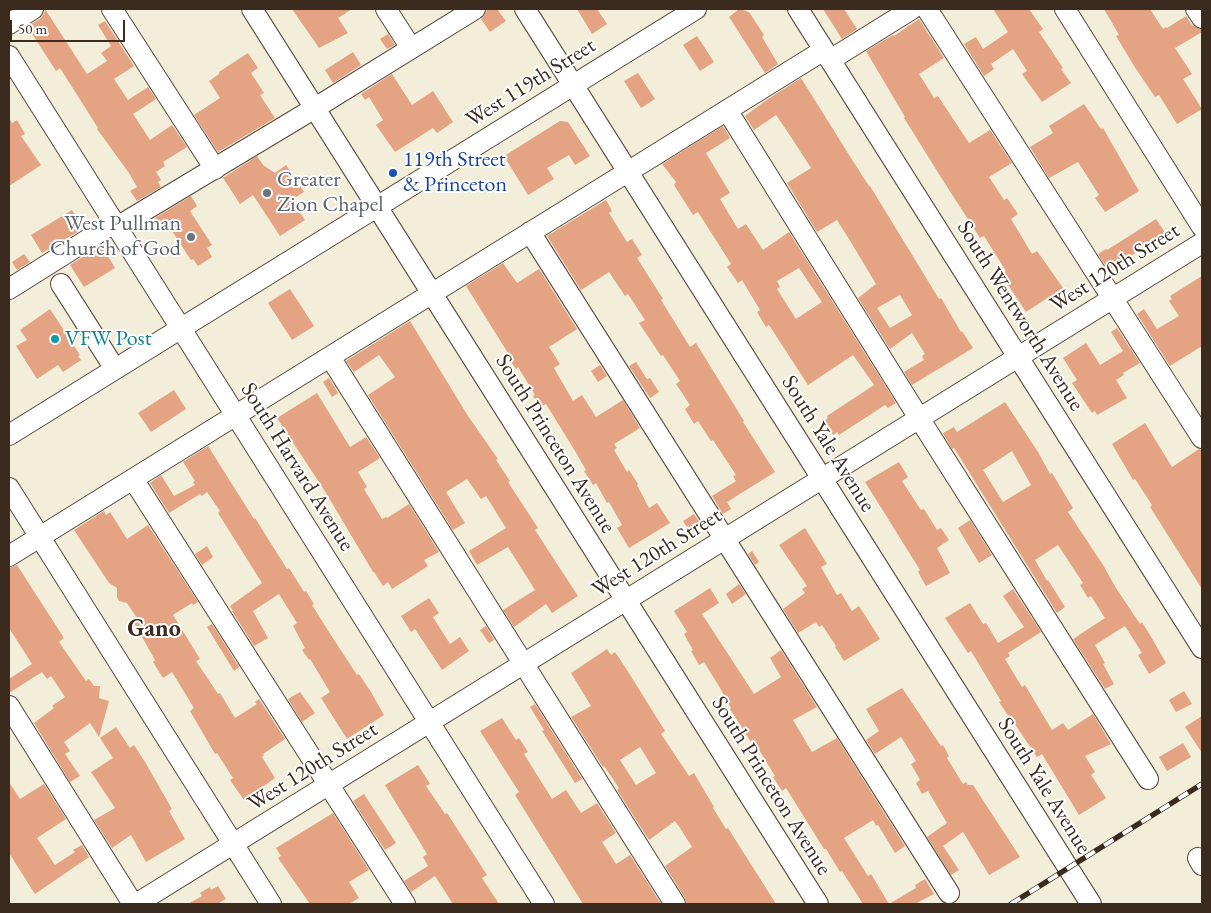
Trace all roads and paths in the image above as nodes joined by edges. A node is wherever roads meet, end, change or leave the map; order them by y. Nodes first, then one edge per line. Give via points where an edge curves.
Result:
1 (33, 9) edge
2 (112, 9) edge
3 (252, 9) edge
4 (386, 9) edge
5 (475, 9) edge
6 (525, 9) edge
7 (696, 9) edge
8 (798, 9) edge
9 (912, 9) edge
10 (927, 9) edge
11 (1065, 9) edge
12 (1196, 9) edge
13 (1202, 18) edge
14 (9, 24) edge
15 (411, 48) junction
16 (827, 55) junction
17 (9, 56) edge
18 (574, 85) junction
19 (315, 108) junction
20 (727, 110) junction
21 (215, 169) junction
22 (628, 171) junction
23 (377, 207) junction
24 (116, 225) junction
25 (1202, 227) edge
26 (530, 232) junction
27 (1202, 243) edge
28 (11, 282) edge
29 (61, 284) dead end
30 (432, 294) junction
31 (1113, 298) junction
32 (181, 328) junction
33 (330, 357) junction
34 (1018, 357) junction
35 (115, 369) junction
36 (236, 415) junction
37 (919, 418) junction
38 (9, 435) edge
39 (1202, 438) edge
40 (822, 478) junction
41 (133, 479) junction
42 (9, 488) edge
43 (40, 537) junction
44 (725, 539) junction
45 (9, 556) edge
46 (626, 600) junction
47 (1202, 648) edge
48 (524, 664) junction
49 (9, 706) edge
50 (429, 722) junction
51 (1148, 779) dead end
52 (329, 785) junction
53 (233, 844) junction
54 (949, 893) dead end
55 (135, 904) edge
56 (271, 904) edge
57 (405, 904) edge
58 (544, 904) edge
59 (675, 904) edge
60 (818, 904) edge
61 (1091, 904) edge

1 - 14 street
2 - 21 street
3 - 19 street, South Princeton Avenue
4 - 15 street
5 - 15 street
6 - 18 street, South Yale Avenue
7 - 18 street, West 119th Street
8 - 16 street, South Wentworth Avenue
9 - 16 street
10 - 31 street
11 - 25 street
12 - 13 street
15 - 19 street
16 - 20 street
16 - 34 street, South Wentworth Avenue
17 - 24 street, South Harvard Avenue
18 - 22 street, South Yale Avenue
18 - 23 street, West 119th Street
19 - 21 street
19 - 23 street, South Princeton Avenue
20 - 22 street
20 - 37 street
21 - 24 street
22 - 26 street
22 - 40 street, South Yale Avenue
23 - 30 street, South Princeton Avenue
23 - 32 street, West 119th Street
24 - 28 street
24 - 32 street, South Harvard Avenue
26 - 30 street
26 - 44 street
27 - 31 street, West 120th Street
29 - 35 street
30 - 33 street
30 - 46 street, South Princeton Avenue
31 - 34 street, West 120th Street
31 - 39 street
32 - 35 street, West 119th Street
32 - 36 street, South Harvard Avenue
33 - 36 street
33 - 48 street
34 - 37 street, West 120th Street
34 - 47 street, South Wentworth Avenue
35 - 38 street, West 119th Street
36 - 41 street
36 - 50 street, South Harvard Avenue
37 - 40 street, West 120th Street
37 - 51 street
40 - 44 street, West 120th Street
40 - 61 street, South Yale Avenue
41 - 43 street
41 - 52 street
42 - 43 street
43 - 45 street
43 - 53 street
44 - 46 street, West 120th Street
44 - 54 street
46 - 48 street, West 120th Street
46 - 60 street, South Princeton Avenue
48 - 50 street, West 120th Street
48 - 59 street
49 - 55 street
50 - 52 street, West 120th Street
50 - 58 street, South Harvard Avenue
52 - 53 street, West 120th Street
52 - 57 street
53 - 55 street, West 120th Street
53 - 56 street

